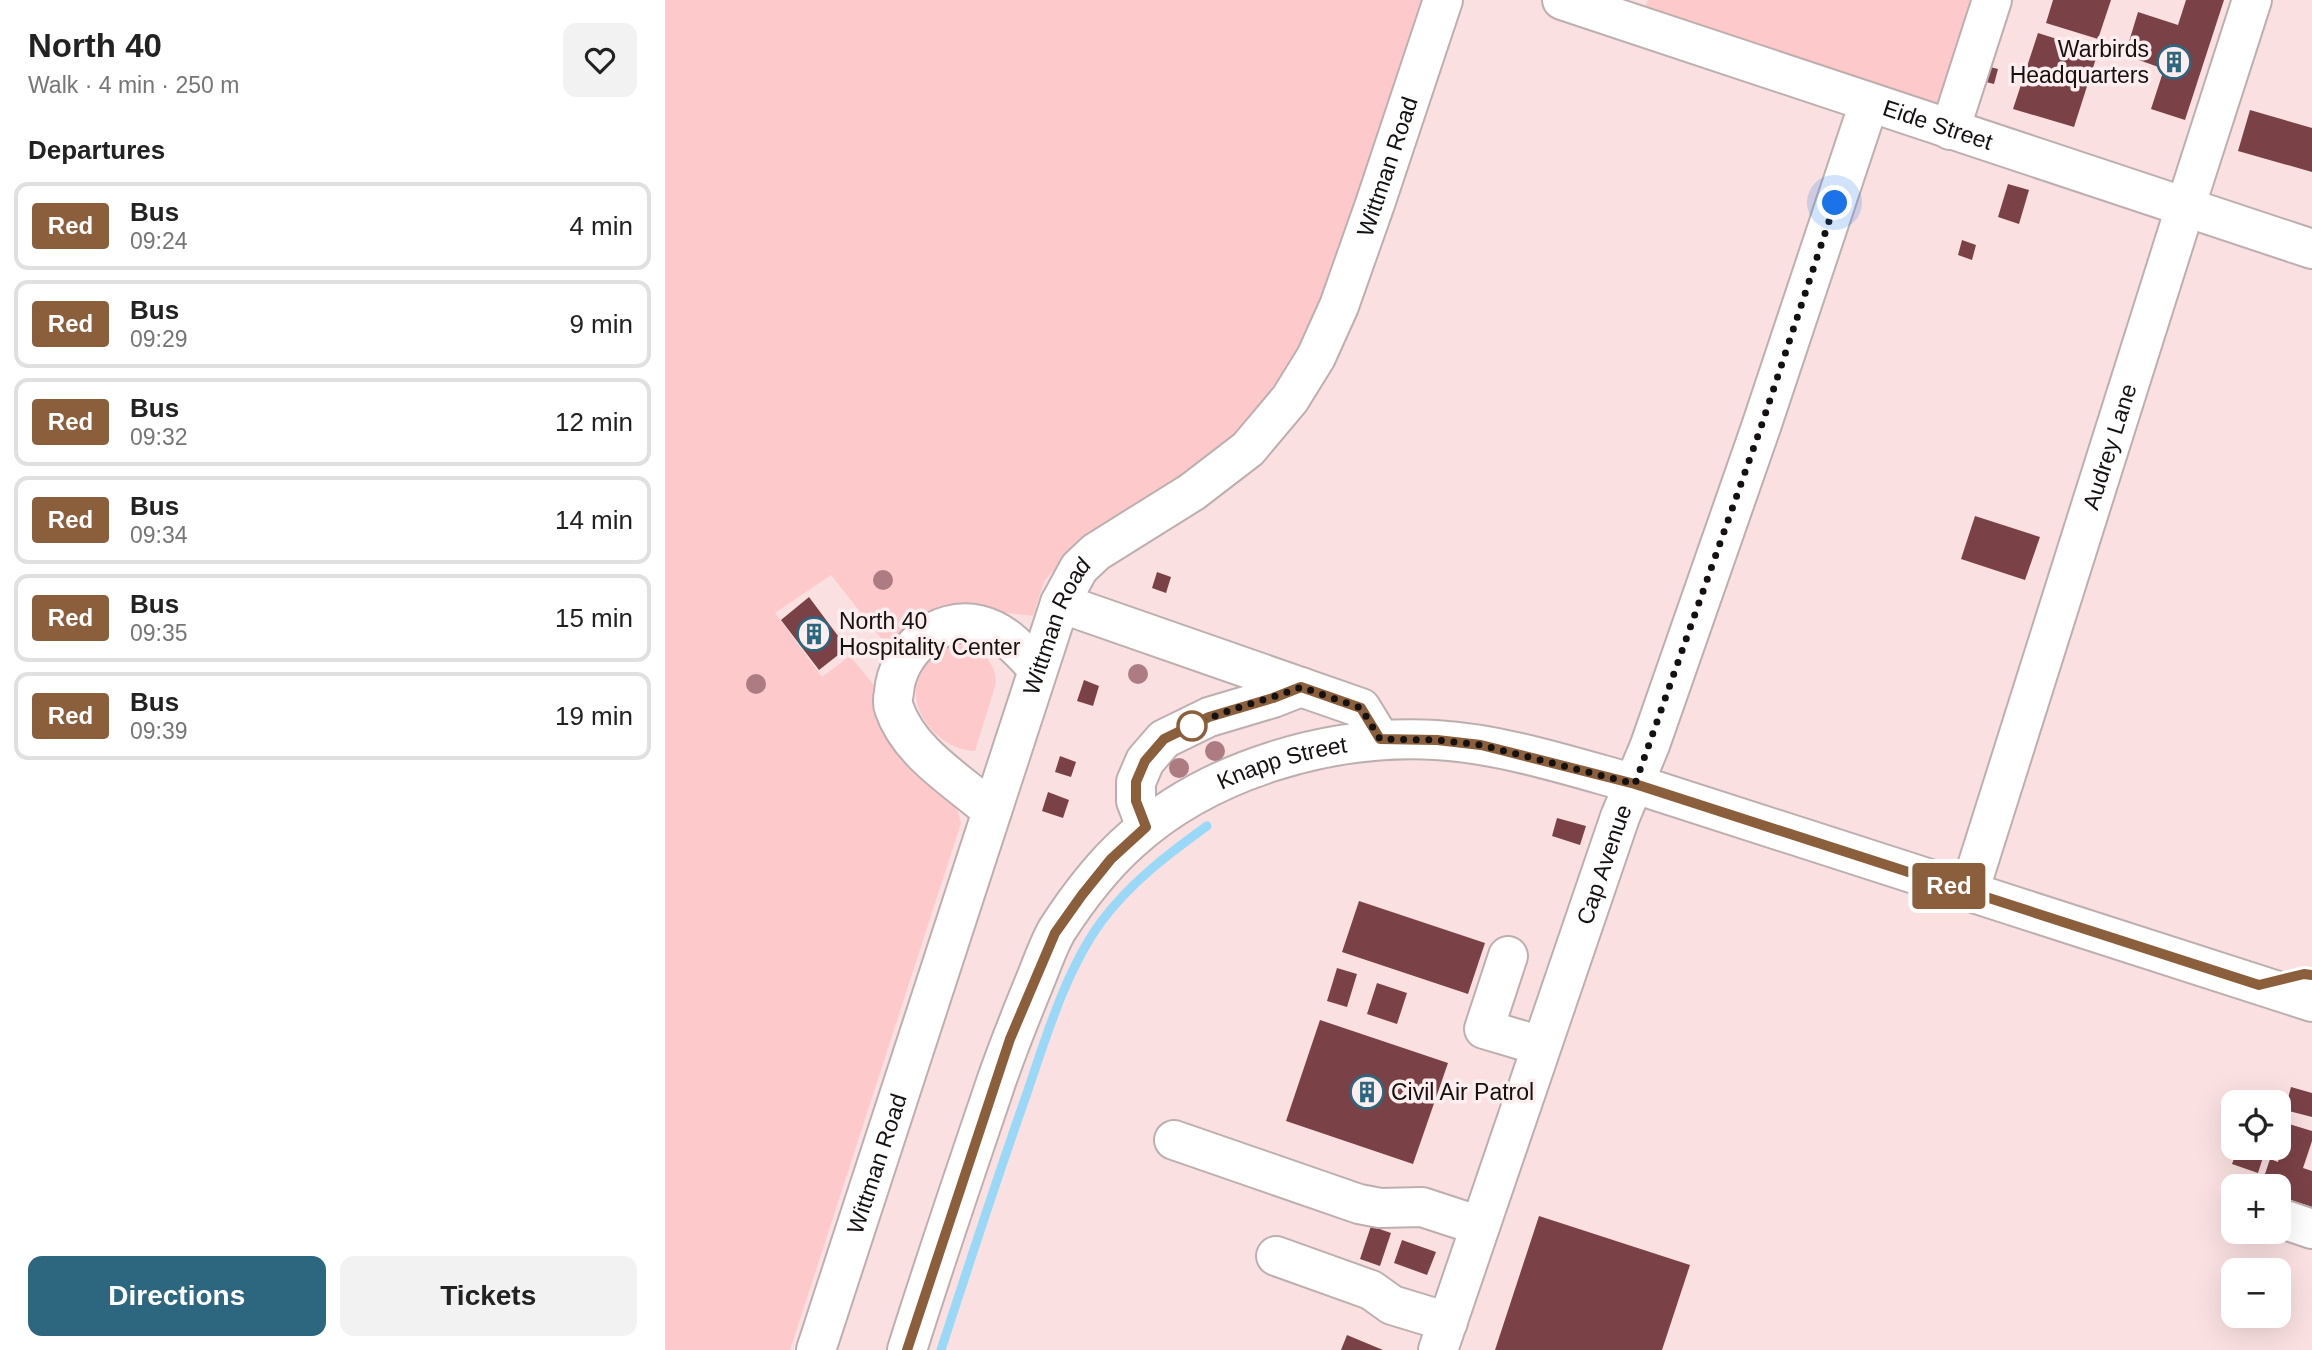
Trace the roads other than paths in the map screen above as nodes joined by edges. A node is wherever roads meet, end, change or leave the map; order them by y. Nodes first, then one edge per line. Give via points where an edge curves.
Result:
1 (1443, 0) edge
2 (1562, 0) edge
3 (1992, 0) edge
4 (2252, 0) edge
5 (1868, 103) junction
6 (1950, 130) junction
7 (2185, 208) junction
8 (2312, 249) edge
9 (1060, 603) junction
10 (1038, 669) junction
11 (1301, 687) junction
12 (1380, 739) junction
13 (1635, 784) junction
14 (992, 811) junction
15 (1146, 827) junction
16 (1969, 892) junction
17 (1508, 956) dead end
18 (2312, 975) edge
19 (2259, 985) junction
20 (2312, 1002) edge
21 (1541, 1046) junction
22 (1174, 1140) dead end
23 (2291, 1222) edge
24 (1480, 1226) junction
25 (2312, 1229) edge
26 (1276, 1256) dead end
27 (1443, 1336) edge
28 (816, 1350) edge
29 (907, 1350) edge

1 - 9 lane, Wittman Road via 1339,306 1297,388 1248,449 1192,492 1096,552 1079,568
2 - 5 lane, Eide Street
3 - 6 lane
4 - 7 lane, Audrey Lane
5 - 6 lane, Eide Street
5 - 13 lane, Cap Avenue
6 - 7 lane, Eide Street
7 - 8 lane, Eide Street
7 - 16 lane, Audrey Lane
9 - 10 lane, Wittman Road
9 - 11 lane
10 - 14 lane, Wittman Road
10 - 14 lane via 1008,638 978,625 953,625 933,630 914,646 895,679 893,705 902,726 921,751
11 - 12 lane via 1361,708
11 - 15 lane via 1209,717 1164,739 1145,761 1136,782 1136,801
12 - 13 lane, Knapp Street via 1481,745
12 - 15 lane, Knapp Street via 1331,745 1259,766 1177,806
13 - 16 lane, Knapp Street
13 - 21 lane, Cap Avenue
14 - 28 lane, Wittman Road
15 - 29 lane, Knapp Street via 1111,859 1055,933 1010,1039
16 - 19 lane, Knapp Street
17 - 21 lane via 1484,1029
18 - 19 lane
19 - 20 lane, Knapp Street
21 - 24 lane, Cap Avenue
22 - 24 lane via 1359,1204 1422,1207
23 - 25 lane
24 - 27 lane, Cap Avenue
26 - 27 lane via 1371,1290

